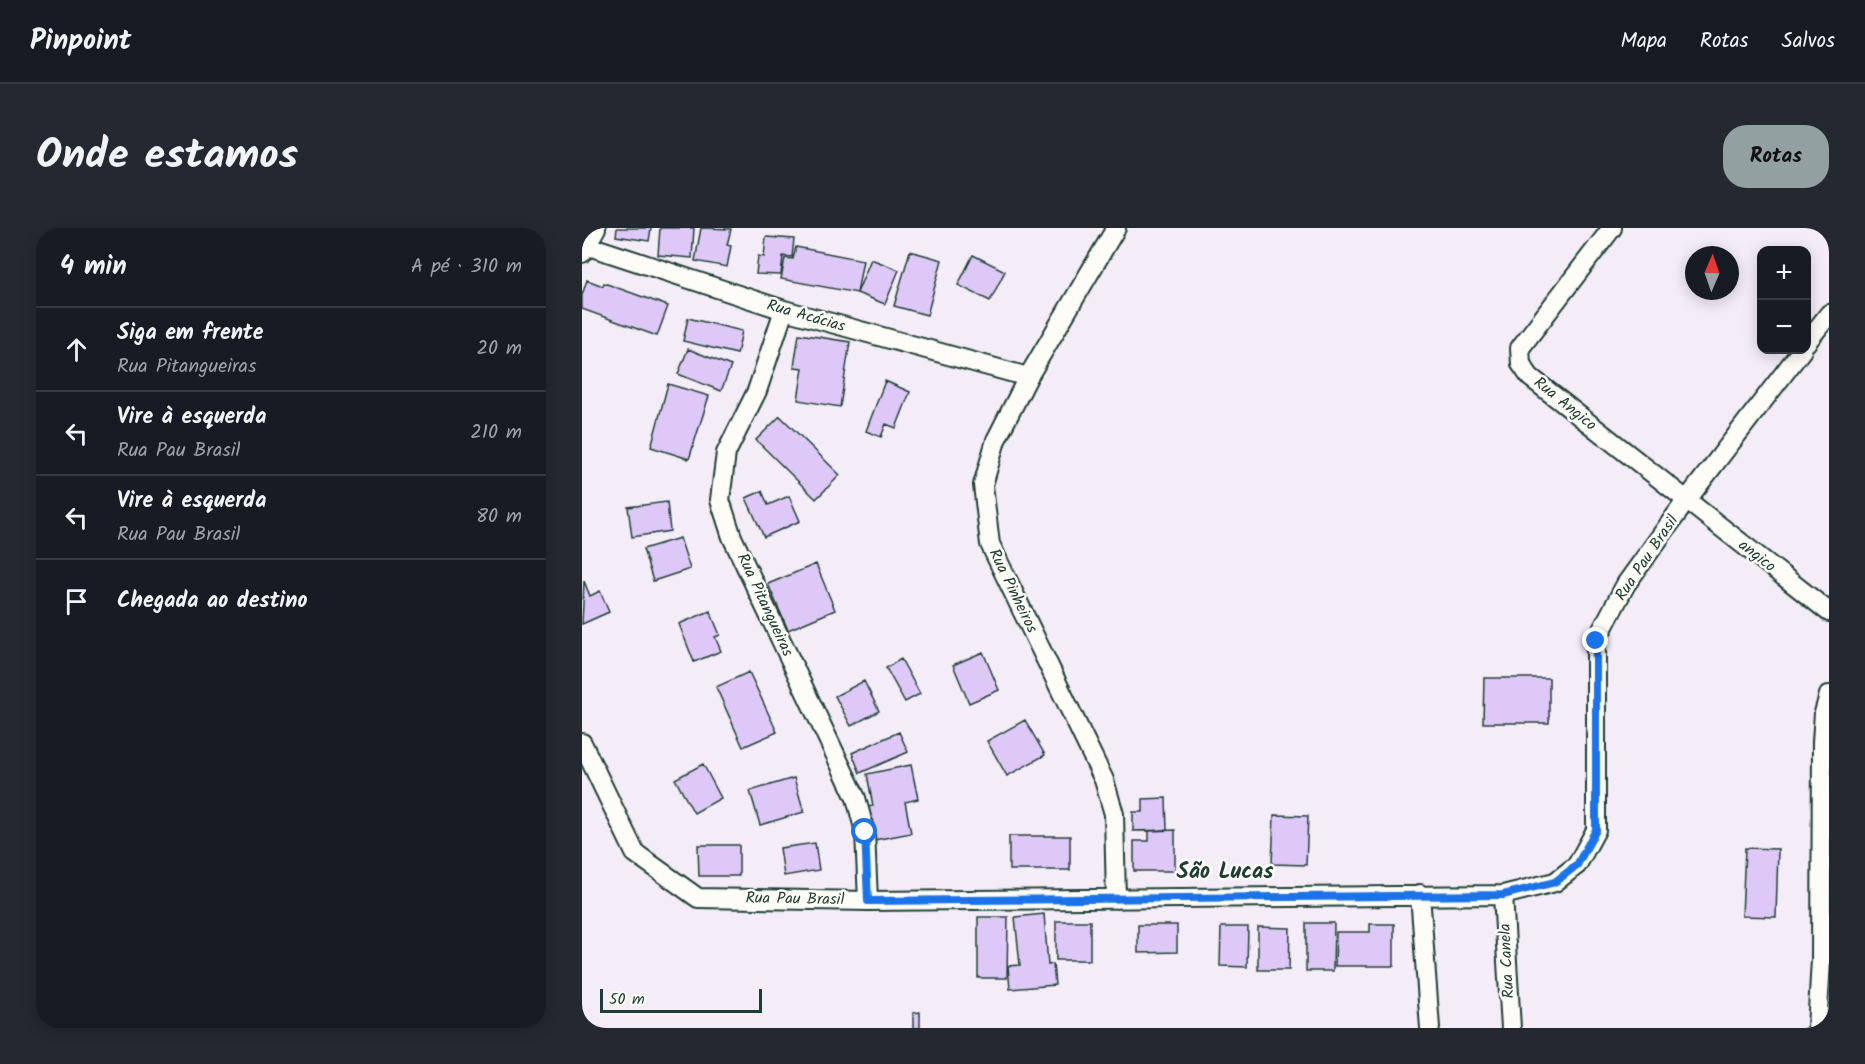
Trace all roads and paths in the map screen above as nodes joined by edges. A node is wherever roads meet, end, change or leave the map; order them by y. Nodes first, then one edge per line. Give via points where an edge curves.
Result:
1 (596, 228) edge
2 (1116, 228) edge
3 (1612, 228) edge
4 (584, 249) edge
5 (784, 310) junction
6 (1829, 314) edge
7 (1811, 337) edge
8 (1799, 354) edge
9 (1028, 377) junction
10 (1686, 501) junction
11 (1829, 612) edge
12 (1829, 695) edge
13 (582, 743) edge
14 (1420, 894) junction
15 (1503, 895) junction
16 (1116, 899) junction
17 (868, 901) junction
18 (1430, 1028) edge
19 (1512, 1028) edge
20 (1818, 1028) edge

1 - 4 street
2 - 9 street, Rua Pinheiros
3 - 10 street, Rua Angico via 1520,348 1521,364 1530,377
4 - 5 street, Rua Acácias
5 - 9 street, Rua Acácias
5 - 17 street, Rua Pitangueiras via 757,391 726,453 720,500 732,537 856,798 865,832
6 - 7 street
8 - 10 street, Rua Pau Brasil
9 - 16 street, Rua Pinheiros via 996,440 983,485 990,544 1104,780 1114,814
10 - 11 street, angico
10 - 15 street, Rua Pau Brasil via 1626,584 1596,641 1596,830 1577,865 1555,882
12 - 20 street via 1821,742
13 - 17 street, Rua Pau Brasil via 635,854 698,898
14 - 15 street, Rua Pau Brasil
14 - 16 street, Rua Pau Brasil
14 - 18 street
15 - 19 street, Rua Canela
16 - 17 street, Rua Pau Brasil

